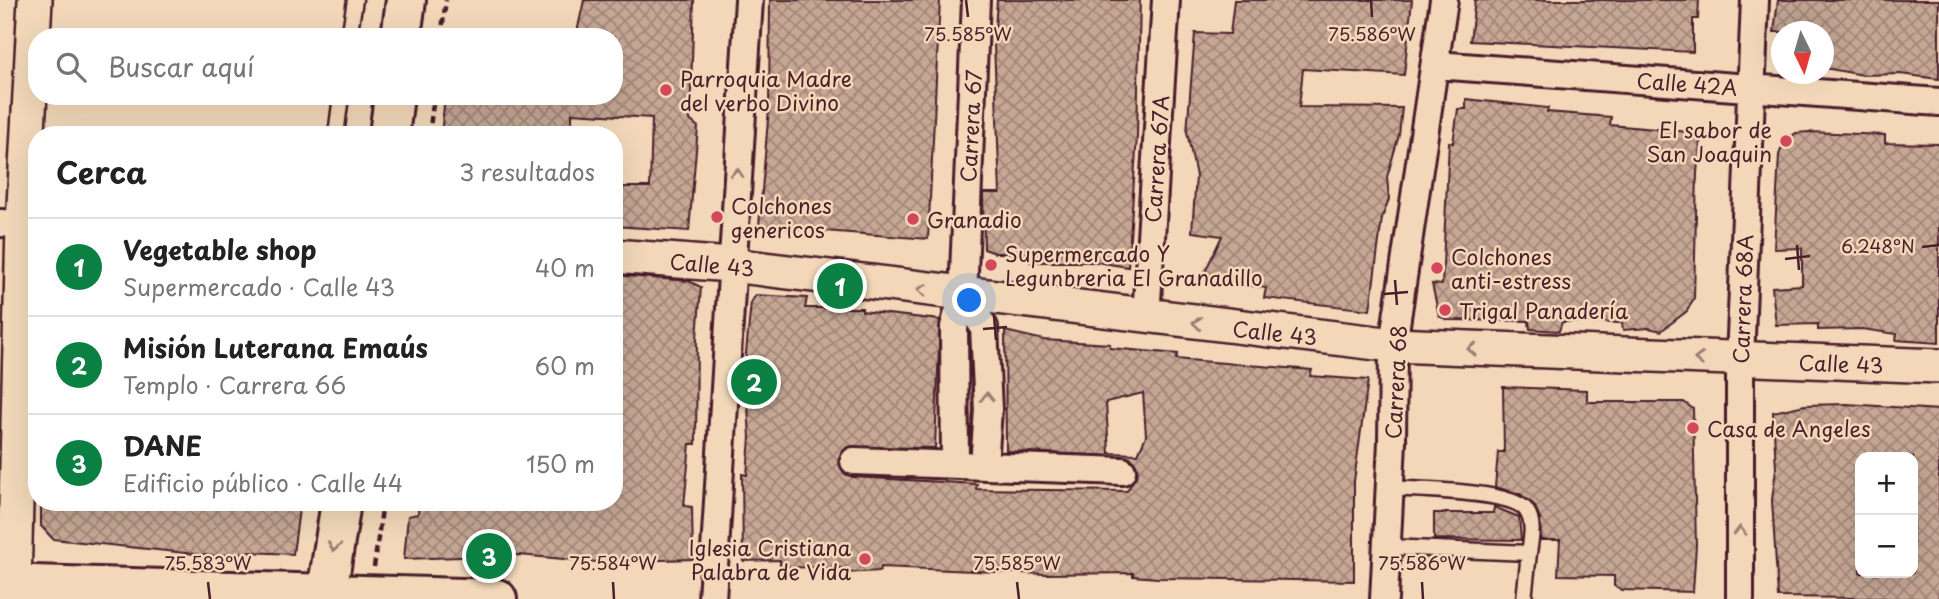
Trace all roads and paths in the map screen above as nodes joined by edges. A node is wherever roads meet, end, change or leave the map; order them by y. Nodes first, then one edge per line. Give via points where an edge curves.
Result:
1 (35, 0) edge
2 (355, 0) edge
3 (406, 0) edge
4 (446, 0) edge
5 (748, 0) edge
6 (976, 0) edge
7 (1166, 0) edge
8 (1444, 0) edge
9 (1755, 0) edge
10 (33, 28) edge
11 (350, 28) edge
12 (402, 28) edge
13 (442, 28) edge
14 (1436, 65) junction
15 (1749, 87) junction
16 (1939, 102) edge
17 (28, 104) edge
18 (340, 105) edge
19 (393, 105) edge
20 (433, 105) edge
21 (337, 126) edge
22 (390, 126) edge
23 (430, 126) edge
24 (20, 223) edge
25 (623, 257) edge
26 (730, 265) junction
27 (963, 295) junction
28 (1146, 317) junction
29 (1393, 345) junction
30 (1740, 360) junction
31 (1939, 366) edge
32 (854, 461) dead end
33 (955, 464) junction
34 (984, 465) junction
35 (1122, 471) dead end
36 (1389, 488) junction
37 (340, 511) edge
38 (382, 511) edge
39 (8, 534) edge
40 (1387, 547) junction
41 (1529, 553) junction
42 (374, 570) dead end
43 (7, 584) edge
44 (326, 596) edge
45 (497, 599) edge
46 (712, 599) edge
47 (1384, 599) edge
48 (1524, 599) edge
49 (1740, 599) edge

1 - 10 street
2 - 11 lane
3 - 12 main road
4 - 13 path
26 -> 5 street
6 - 27 street, Carrera 67
7 - 28 street, Carrera 67A
8 - 14 street, Carrera 68
9 - 15 street, Carrera 68A
14 - 15 street, Calle 42A
14 - 29 street, Carrera 68
15 - 16 street, Calle 42A
15 - 30 street, Carrera 68A
17 - 24 street
18 - 21 lane
19 - 22 main road
20 - 23 path
24 - 39 street
25 - 26 street, Calle 43
27 -> 26 street, Calle 43
26 - 46 street
27 - 28 street, Calle 43
27 - 33 street, Carrera 67 via 954,327
34 -> 27 street via 988,397 984,327
29 -> 28 street, Calle 43
30 -> 29 street, Calle 43
29 - 36 street, Carrera 68
30 - 31 street, Calle 43
49 -> 30 street, Carrera 68A
32 - 33 street
33 - 34 street
34 - 35 street
36 - 40 street, Carrera 68
36 - 41 lane via 1507,497 1526,510 1532,531
37 -> 44 main road
38 - 42 path
39 - 43 street
40 - 41 lane
40 - 47 street, Carrera 68
41 - 48 lane
43 - 44 main road
44 - 45 main road

